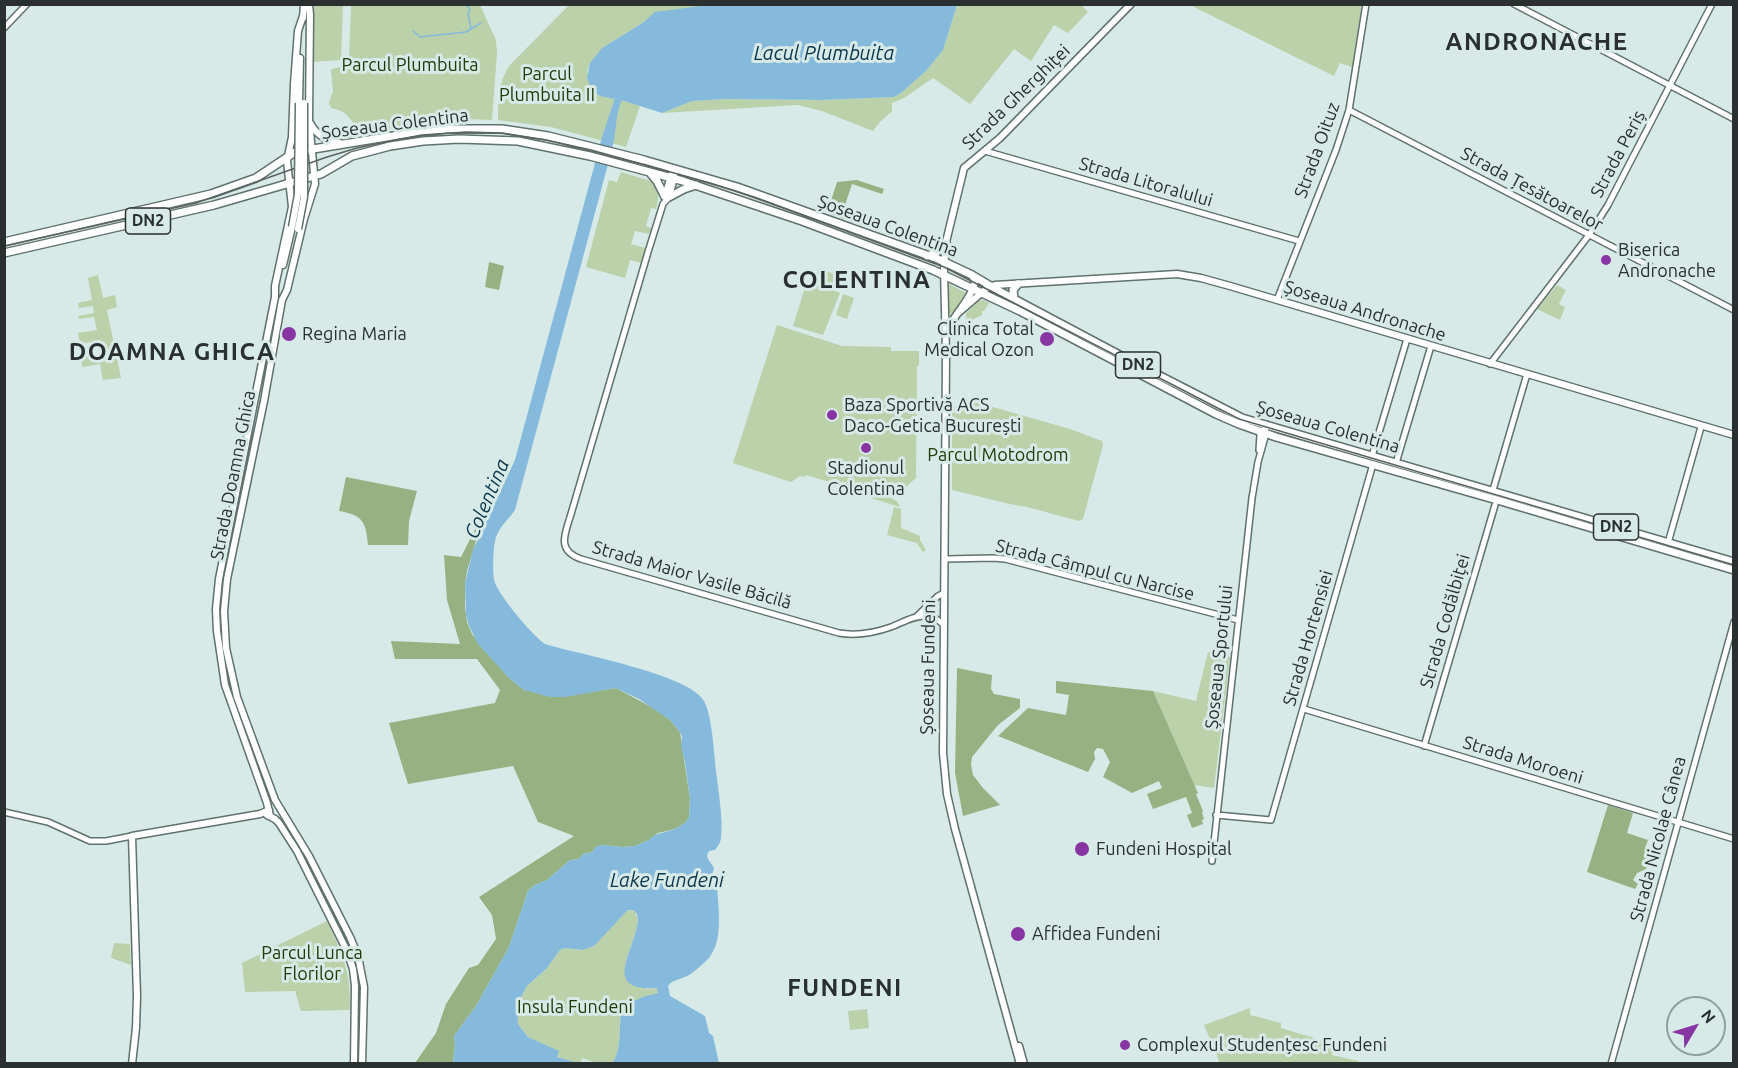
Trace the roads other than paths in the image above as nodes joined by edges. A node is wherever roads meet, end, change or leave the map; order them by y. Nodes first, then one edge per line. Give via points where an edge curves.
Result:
1 (27, 4) edge
2 (304, 4) edge
3 (1131, 4) edge
4 (1366, 4) edge
5 (1514, 4) edge
6 (1712, 4) edge
7 (309, 5) edge
8 (303, 16) junction
9 (4, 28) edge
10 (304, 38) junction
11 (1670, 86) junction
12 (1349, 110) junction
13 (1734, 119) edge
14 (309, 120) junction
15 (347, 145) junction
16 (313, 149) junction
17 (985, 151) junction
18 (287, 157) junction
19 (675, 168) junction
20 (649, 172) junction
21 (315, 176) junction
22 (672, 178) junction
23 (289, 182) junction
24 (696, 185) junction
25 (666, 196) junction
26 (1589, 235) junction
27 (4, 242) edge
28 (946, 242) junction
29 (1299, 242) junction
30 (4, 252) edge
31 (927, 256) junction
32 (944, 262) junction
33 (944, 274) junction
34 (972, 275) junction
35 (1018, 284) junction
36 (991, 286) junction
37 (974, 288) junction
38 (982, 292) junction
39 (278, 299) junction
40 (1014, 299) junction
41 (1277, 300) junction
42 (1734, 310) edge
43 (945, 315) junction
44 (956, 315) junction
45 (1407, 339) junction
46 (1431, 346) junction
47 (1490, 363) junction
48 (1527, 374) junction
49 (1266, 424) junction
50 (1701, 427) junction
51 (1263, 433) junction
52 (1734, 435) edge
53 (1372, 460) junction
54 (1396, 463) junction
55 (1493, 490) junction
56 (1495, 505) dead end
57 (1668, 543) junction
58 (946, 559) junction
59 (1734, 562) edge
60 (1734, 570) edge
61 (944, 593) junction
62 (915, 617) junction
63 (1238, 620) junction
64 (1734, 622) edge
65 (943, 624) junction
66 (1304, 709) junction
67 (1424, 746) junction
68 (264, 770) junction
69 (257, 772) junction
70 (277, 805) junction
71 (4, 812) edge
72 (271, 813) junction
73 (282, 813) junction
74 (1216, 815) junction
75 (1679, 822) junction
76 (132, 837) junction
77 (1734, 839) edge
78 (1212, 861) dead end
79 (132, 1064) edge
80 (354, 1064) edge
81 (363, 1064) edge
82 (1022, 1064) edge
83 (1611, 1064) edge

1 - 9 street
2 - 8 main road, Strada Doamna Ghica
3 - 17 main road, Strada Gherghiței
4 - 12 street, Strada Oituz
5 - 11 street
6 - 11 street, Strada Periș
7 - 10 main road, Strada Doamna Ghica
7 - 14 main road, Strada Doamna Ghica
8 - 10 main road, Strada Doamna Ghica
8 - 18 main road, Strada Doamna Ghica via 298,31 292,138
10 - 39 main road, bridge via 295,228
11 - 13 street
11 - 26 street, Strada Periș
12 - 26 street, Strada Țesătoarelor
12 - 29 street, Strada Oituz
14 - 15 main road via 320,135
14 - 16 main road, Strada Doamna Ghica
15 - 16 main road, Șoseaua Colentina / DN2
15 - 19 main road, Șoseaua Colentina / DN2 via 422,131 521,131
16 - 18 main road, Șoseaua Colentina / DN2
16 - 21 main road, Strada Doamna Ghica
17 - 28 main road, Strada Gherghiței via 963,170
17 - 29 street, Strada Litoralului
18 - 23 main road, Strada Doamna Ghica
18 - 27 main road, Șoseaua Colentina / DN2 via 256,178 211,194
19 - 22 street, Strada Maior Vasile Băcilă
19 - 31 main road, Șoseaua Colentina / DN2
20 - 21 main road, Șoseaua Colentina / DN2 via 543,146 468,138 390,146 352,156
20 - 22 main road, Șoseaua Colentina / DN2
20 - 25 main road
21 - 23 main road, Șoseaua Colentina / DN2
21 - 39 main road, Strada Doamna Ghica via 287,290
22 - 24 main road, Șoseaua Colentina / DN2
22 - 25 street, Strada Maior Vasile Băcilă
23 - 30 main road, Șoseaua Colentina / DN2 via 198,209
23 - 39 main road, Strada Doamna Ghica via 292,207 275,286
24 - 25 main road
24 - 33 main road, Șoseaua Colentina / DN2
25 - 62 street, Strada Maior Vasile Băcilă via 575,499 564,543 567,551 575,557 839,633 869,633
26 - 42 street, Strada Țesătoarelor
26 - 47 street, Strada Periș
28 - 31 main road via 935,254
28 - 32 main road, Strada Gherghiței
29 - 41 street, Strada Oituz
31 - 32 main road, Șoseaua Colentina / DN2
32 - 33 main road, Șoseaua Fundeni
32 - 34 main road, Șoseaua Colentina / DN2
33 - 37 main road, Șoseaua Colentina / DN2
33 - 43 main road, Șoseaua Fundeni
34 - 36 main road, Șoseaua Colentina / DN2
34 - 37 main road
35 - 36 main road, Șoseaua Andronache
35 - 40 main road via 1012,290
35 - 41 main road, Șoseaua Andronache via 1180,274
36 - 38 main road, Șoseaua Andronache
36 - 40 main road, Șoseaua Colentina / DN2
37 - 38 main road, Șoseaua Colentina / DN2
37 - 44 main road, Șoseaua Fundeni
38 - 44 main road
38 - 51 main road, Șoseaua Colentina / DN2 via 1216,414
39 - 68 main road, Strada Doamna Ghica via 264,400 231,557 224,611 233,683
39 - 69 main road, Strada Doamna Ghica via 216,609 225,685
40 - 49 main road, Șoseaua Colentina / DN2 via 1223,409
41 - 45 main road, Șoseaua Andronache
43 - 44 main road
43 - 58 main road, Șoseaua Fundeni
44 - 58 main road, Șoseaua Fundeni via 948,335
45 - 46 main road, Șoseaua Andronache
45 - 53 street, Strada Hortensiei
46 - 47 main road, Șoseaua Andronache
46 - 54 street
47 - 48 main road, Șoseaua Andronache
48 - 50 main road, Șoseaua Andronache
48 - 55 street
49 - 51 street, Șoseaua Sportului
49 - 53 main road, Șoseaua Colentina / DN2
50 - 52 main road, Șoseaua Andronache
50 - 57 street
51 - 53 main road, Șoseaua Colentina / DN2
51 - 63 street, Șoseaua Sportului
53 - 54 main road, Șoseaua Colentina / DN2
53 - 60 main road, Șoseaua Colentina / DN2
53 - 66 street, Strada Hortensiei
54 - 55 main road, Șoseaua Colentina / DN2
55 - 57 main road, Șoseaua Colentina / DN2
56 - 67 street, Strada Codălbiței
57 - 59 main road, Șoseaua Colentina / DN2
58 - 61 main road, Șoseaua Fundeni
58 - 63 street, Strada Câmpul cu Narcise via 1005,559
58 - 82 main road, Șoseaua Fundeni via 948,783
61 - 62 street, Strada Maior Vasile Băcilă
61 - 65 main road, Șoseaua Fundeni
62 - 65 street via 929,616
63 - 74 street, Șoseaua Sportului
64 - 75 street, Strada Nicolae Cânea
65 - 82 main road, Șoseaua Fundeni via 943,753 947,794
66 - 67 street, Strada Moroeni
66 - 74 street, Strada Hortensiei via 1271,820
67 - 75 street, Strada Moroeni
68 - 69 main road
68 - 70 main road, Strada Doamna Ghica
69 - 72 main road, Strada Doamna Ghica
70 - 72 main road
70 - 73 main road, Strada Doamna Ghica
71 - 76 street via 48,822 90,841
72 - 73 main road via 279,818
72 - 76 main road
72 - 80 main road, Strada Doamna Ghica via 310,875 350,959 356,986
73 - 81 main road, Strada Doamna Ghica via 318,874 358,956 364,987
74 - 78 street, Șoseaua Sportului
75 - 77 street, Strada Moroeni
75 - 83 street, Strada Nicolae Cânea
76 - 79 main road via 137,996

